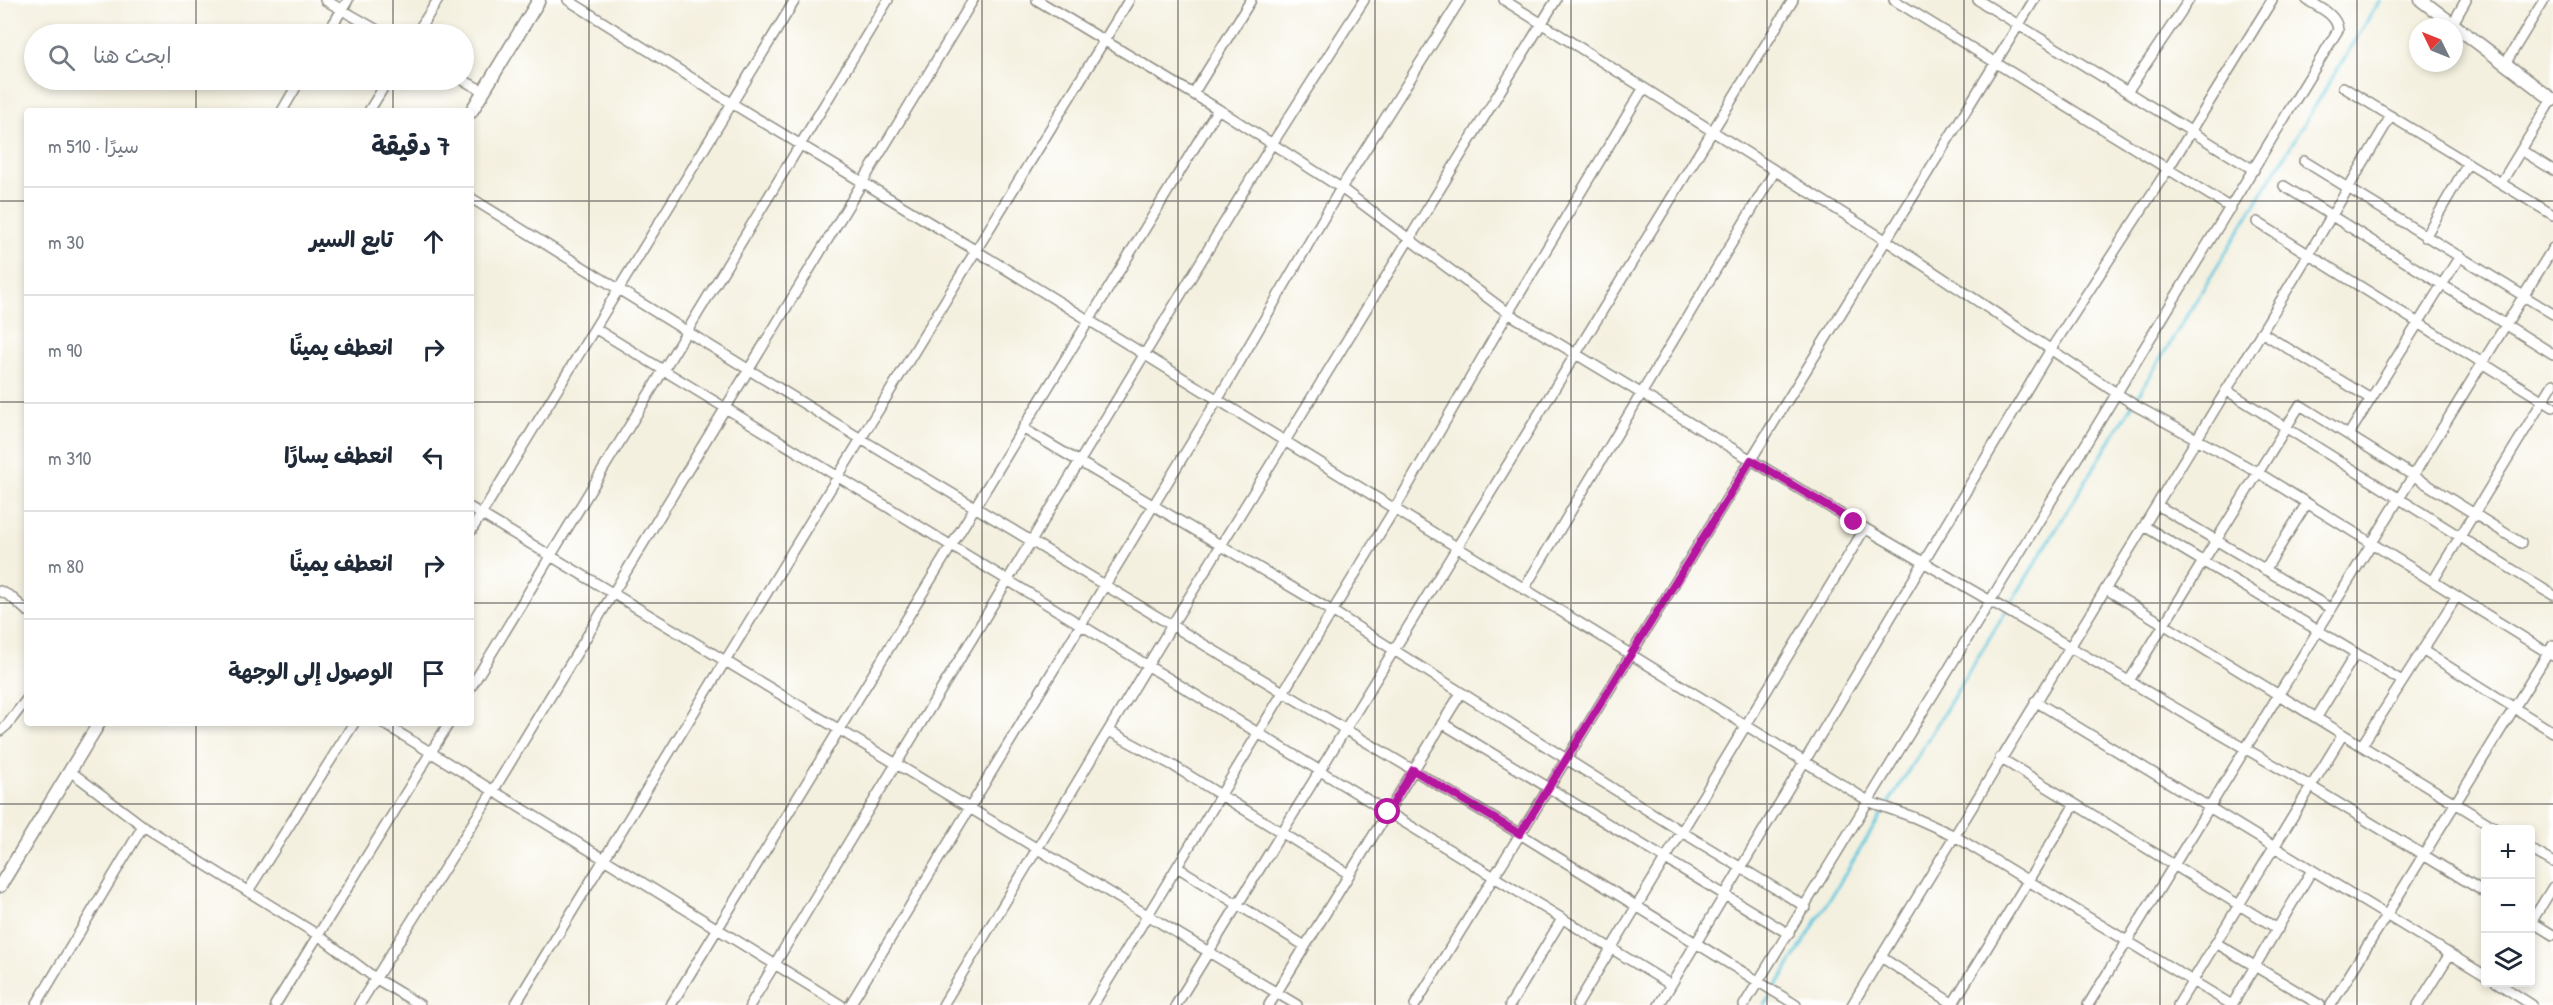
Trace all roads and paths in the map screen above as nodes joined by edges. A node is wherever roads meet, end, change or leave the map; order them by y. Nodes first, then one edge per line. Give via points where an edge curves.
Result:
1 (325, 0) edge
2 (348, 0) edge
3 (438, 0) edge
4 (539, 0) edge
5 (568, 0) edge
6 (795, 0) edge
7 (888, 0) edge
8 (973, 0) edge
9 (1037, 0) edge
10 (1129, 0) edge
11 (1251, 0) edge
12 (1364, 0) edge
13 (1460, 0) edge
14 (1504, 0) edge
15 (1556, 0) edge
16 (1793, 0) edge
17 (1894, 0) edge
18 (1978, 0) edge
19 (2034, 0) edge
20 (2189, 0) edge
21 (2272, 0) edge
22 (2307, 0) edge
23 (2421, 0) edge
24 (2466, 0) edge
25 (2544, 0) edge
26 (342, 10) junction
27 (2443, 18) edge
28 (2456, 18) edge
29 (333, 24) edge
30 (366, 24) edge
31 (422, 24) edge
32 (1541, 24) junction
33 (2019, 25) junction
34 (2463, 33) edge
35 (1104, 40) junction
36 (1996, 63) junction
37 (2505, 64) junction
38 (474, 86) edge
39 (2343, 87) dead end
40 (1643, 89) junction
41 (294, 90) edge
42 (382, 90) edge
43 (483, 91) junction
44 (2127, 92) junction
45 (1193, 94) junction
46 (2552, 100) edge
47 (733, 104) junction
48 (284, 108) edge
49 (371, 108) edge
50 (473, 108) edge
51 (1218, 109) junction
52 (2391, 116) junction
53 (2191, 131) junction
54 (1712, 132) junction
55 (1272, 144) junction
56 (800, 145) junction
57 (2521, 150) junction
58 (2304, 160) dead end
59 (2468, 163) junction
60 (2168, 169) junction
61 (2254, 170) junction
62 (2553, 170) edge
63 (1775, 171) junction
64 (862, 182) junction
65 (2501, 183) junction
66 (2284, 186) dead end
67 (1341, 188) junction
68 (2348, 188) junction
69 (474, 200) edge
70 (2231, 208) junction
71 (2331, 215) junction
72 (2553, 215) edge
73 (2258, 222) dead end
74 (2425, 237) junction
75 (1409, 238) junction
76 (1887, 241) junction
77 (2553, 248) edge
78 (975, 250) junction
79 (2308, 254) junction
80 (2460, 256) junction
81 (2442, 284) junction
82 (620, 289) junction
83 (2523, 296) junction
84 (1508, 313) junction
85 (2553, 314) edge
86 (1089, 321) junction
87 (2418, 322) junction
88 (2506, 324) junction
89 (596, 329) junction
90 (686, 331) junction
91 (2261, 332) junction
92 (2051, 349) junction
93 (1576, 354) junction
94 (2553, 354) edge
95 (1144, 355) junction
96 (2482, 363) junction
97 (748, 369) junction
98 (662, 371) junction
99 (2553, 384) edge
100 (2226, 390) junction
101 (2117, 392) junction
102 (1641, 393) junction
103 (1218, 399) junction
104 (2371, 399) junction
105 (2543, 401) junction
106 (2553, 407) edge
107 (725, 408) junction
108 (2285, 427) junction
109 (1024, 429) junction
110 (2349, 434) junction
111 (2197, 438) junction
112 (861, 439) junction
113 (1284, 442) junction
114 (1751, 460) junction
115 (1079, 463) junction
116 (2257, 472) junction
117 (2413, 474) junction
118 (838, 477) junction
119 (2398, 498) junction
120 (2307, 502) junction
121 (1151, 505) junction
122 (2157, 505) junction
123 (975, 508) junction
124 (474, 510) edge
125 (1394, 510) junction
126 (2474, 513) junction
127 (481, 514) junction
128 (474, 526) edge
129 (2144, 526) junction
130 (1865, 528) junction
131 (2460, 537) junction
132 (2215, 540) junction
133 (1030, 542) junction
134 (2371, 543) junction
135 (2521, 543) dead end
136 (953, 546) junction
137 (1221, 546) junction
138 (1457, 548) junction
139 (549, 556) junction
140 (1923, 561) junction
141 (2202, 561) junction
142 (2265, 570) junction
143 (1009, 579) junction
144 (2433, 581) junction
145 (1105, 584) junction
146 (1524, 589) junction
147 (2106, 589) junction
148 (0, 591) edge
149 (611, 593) junction
150 (2553, 595) edge
151 (2457, 596) junction
152 (1991, 601) junction
153 (24, 608) edge
154 (2330, 608) junction
155 (1332, 611) junction
156 (1081, 623) junction
157 (2164, 624) junction
158 (1172, 625) junction
159 (2317, 630) junction
160 (2070, 646) junction
161 (1394, 650) junction
162 (2422, 650) junction
163 (2551, 651) edge
164 (2356, 653) junction
165 (1631, 655) junction
166 (724, 662) junction
167 (1149, 665) junction
168 (2129, 681) junction
169 (2402, 681) junction
170 (474, 682) edge
171 (1283, 693) junction
172 (1461, 693) junction
173 (2278, 693) junction
174 (2035, 701) junction
175 (24, 703) edge
176 (2514, 708) junction
177 (2317, 717) junction
178 (1442, 723) junction
179 (97, 726) edge
180 (352, 726) edge
181 (388, 726) edge
182 (447, 726) edge
183 (1746, 726) junction
184 (838, 729) junction
185 (1344, 730) junction
186 (0, 731) edge
187 (1109, 731) junction
188 (1259, 732) junction
189 (2553, 732) edge
190 (2343, 734) junction
191 (2362, 745) junction
192 (2244, 747) junction
193 (432, 753) junction
194 (1567, 758) junction
195 (2000, 758) junction
196 (1803, 761) junction
197 (895, 763) junction
198 (1321, 769) junction
199 (1413, 770) junction
200 (70, 771) junction
201 (2310, 786) junction
202 (1549, 788) junction
203 (493, 791) junction
204 (1221, 795) junction
205 (1870, 802) junction
206 (2455, 803) junction
207 (2075, 804) junction
208 (2210, 806) junction
209 (968, 807) junction
210 (1388, 812) junction
211 (2491, 825) edge
212 (143, 826) junction
213 (1282, 832) junction
214 (1682, 832) junction
215 (1520, 834) junction
216 (1953, 835) junction
217 (2274, 846) junction
218 (1038, 849) junction
219 (2535, 852) edge
220 (2423, 855) junction
221 (1665, 859) junction
222 (605, 860) junction
223 (2553, 862) edge
224 (2175, 866) junction
225 (1177, 867) junction
226 (1740, 867) junction
227 (2312, 870) junction
228 (1349, 873) junction
229 (1493, 877) junction
230 (2027, 880) junction
231 (0, 886) edge
232 (2553, 887) edge
233 (2481, 890) edge
234 (248, 891) junction
235 (1724, 894) junction
236 (2239, 905) junction
237 (1237, 906) junction
238 (1806, 907) junction
239 (1635, 908) junction
240 (1148, 915) junction
241 (2386, 915) junction
242 (2535, 916) edge
243 (1562, 919) junction
244 (2535, 924) edge
245 (718, 929) junction
246 (2278, 929) junction
247 (1789, 933) junction
248 (318, 935) junction
249 (2553, 935) edge
250 (2128, 941) junction
251 (1695, 942) junction
252 (2216, 943) junction
253 (1305, 946) junction
254 (1611, 948) junction
255 (1209, 952) junction
256 (2450, 954) junction
257 (1881, 957) junction
258 (775, 964) junction
259 (2256, 966) junction
260 (2481, 973) edge
261 (375, 978) junction
262 (2193, 981) junction
263 (1758, 983) junction
264 (1671, 985) junction
265 (2504, 987) edge
266 (1276, 993) junction
267 (2091, 1004) edge
268 (36, 1005) edge
269 (275, 1005) edge
270 (359, 1005) edge
271 (420, 1005) edge
272 (516, 1005) edge
273 (671, 1005) edge
274 (750, 1005) edge
275 (841, 1005) edge
276 (850, 1005) edge
277 (943, 1005) edge
278 (1093, 1005) edge
279 (1176, 1005) edge
280 (1269, 1005) edge
281 (1297, 1005) edge
282 (1415, 1005) edge
283 (1510, 1005) edge
284 (1577, 1005) edge
285 (1659, 1005) edge
286 (1744, 1005) edge
287 (1796, 1005) edge
288 (1852, 1005) edge
289 (1953, 1005) edge
290 (2178, 1005) edge
291 (2232, 1005) edge
292 (2320, 1005) edge
293 (2331, 1005) edge
294 (2418, 1005) edge
295 (2532, 1005) edge

1 - 26 street
2 - 26 street
3 - 31 street
4 - 43 street
5 - 47 street
6 - 47 street
7 - 56 street
8 - 64 street
9 - 35 street
10 - 35 street
11 - 45 street
12 - 55 street
13 - 67 street
14 - 32 street
15 - 32 street
16 - 54 street
17 - 36 street
18 - 33 street
19 - 33 street
20 - 44 street
21 - 53 street
22 - 61 street via 2333,16 2337,30
23 - 27 street
24 - 28 street
25 - 37 street
26 - 29 street
26 - 30 street
32 - 40 street
32 - 75 street
33 - 36 street
33 - 44 street
34 - 37 street
35 - 45 street
35 - 78 street
36 - 60 street
36 - 76 street
37 - 46 street
38 - 43 street
39 - 52 street
40 - 54 street
40 - 84 street
41 - 48 street
42 - 49 street
43 - 50 street
44 - 53 street
45 - 51 street
46 - 57 street
47 - 56 street
47 - 82 street
51 - 55 street
51 - 86 street
52 - 59 street
52 - 68 street
53 - 60 street
53 - 61 street
54 - 63 street
54 - 93 street
55 - 67 street
55 - 95 street
56 - 64 street
56 - 90 street
57 - 62 street
57 - 65 street
58 - 68 street
59 - 65 street
59 - 74 street
60 - 70 street
60 - 92 street
61 - 70 street
63 - 76 street
63 - 102 street
64 - 78 street
64 - 97 street
65 - 72 street
66 - 71 street
67 - 75 street
67 - 103 street
68 - 71 street
68 - 74 street
69 - 82 street
70 - 101 street
71 - 79 street
71 - 81 street
73 - 79 street
74 - 80 street
75 - 84 street
75 - 113 street
76 - 92 street
76 - 114 street
77 - 83 street
78 - 86 street
78 - 112 street
79 - 87 street
79 - 91 street
80 - 81 street
80 - 83 street
81 - 87 street
81 - 88 street
82 - 89 street
82 - 90 street
83 - 85 street
83 - 88 street
84 - 93 street
84 - 125 street
86 - 95 street
86 - 109 street
87 - 96 street
87 - 104 street
88 - 94 street
88 - 96 street
89 - 98 street
89 - 127 street
90 - 97 street
90 - 98 street
91 - 100 street
91 - 104 street
92 - 101 street
92 - 140 street
93 - 102 street
93 - 138 street
95 - 103 street
95 - 115 street
96 - 105 street
96 - 117 street
97 - 107 street
97 - 112 street
98 - 107 street
98 - 139 street
99 - 105 street
100 - 108 street
100 - 111 street
101 - 111 street
101 - 152 street
102 - 114 street
102 - 146 street
103 - 113 street
103 - 121 street
104 - 110 street
105 - 106 street
105 - 126 street
107 - 118 street
107 - 149 street
108 - 110 street via 2297,406 2303,404
108 - 116 street
108 - 119 street
109 - 115 street
109 - 123 street
110 - 117 street
111 - 116 street
111 - 122 street
112 - 118 street
112 - 123 street
113 - 125 street
113 - 137 street
114 - 130 street
114 - 165 street
115 - 121 street
115 - 133 street
116 - 120 street
116 - 132 street
117 - 119 street
117 - 126 street
118 - 136 street
118 - 166 street
119 - 131 street
119 - 134 street
120 - 134 street
120 - 142 street
121 - 137 street
121 - 145 street
122 - 129 street
122 - 132 street
123 - 133 street
123 - 136 street
124 - 127 street
125 - 138 street
125 - 155 street
126 - 131 street
126 - 135 street
127 - 128 street
127 - 139 street
129 - 141 street
129 - 147 street
130 - 140 street
130 - 183 street
131 - 144 street
131 - 150 street
132 - 141 street
132 - 142 street
133 - 143 street
133 - 145 street
134 - 144 street
134 - 154 street
136 - 143 street
136 - 184 street
137 - 155 street
137 - 158 street
138 - 146 street
138 - 161 street
139 - 149 street
139 - 170 street
140 - 152 street
140 - 196 street
141 - 157 street
141 - 159 street
142 - 154 street
143 - 156 street
143 - 197 street
144 - 151 street
145 - 156 street
145 - 158 street
146 - 165 street
147 - 157 street
147 - 160 street
148 - 153 street
149 - 166 street
149 - 203 street
151 - 162 street
151 - 163 street
152 - 160 street
152 - 205 street
154 - 159 street
155 - 161 street
155 - 171 street
156 - 167 street
156 - 209 street
157 - 168 street
157 - 173 street
158 - 167 street
158 - 171 street
159 - 164 street
159 - 173 street
160 - 168 street
160 - 174 street
161 - 172 street
161 - 185 street
162 - 169 street
162 - 176 street
163 - 176 street
164 - 169 street
164 - 177 street
165 - 183 street
165 - 194 street
166 - 184 street
166 - 222 street
167 - 187 street
167 - 188 street
168 - 192 street
169 - 191 street
171 - 185 street
171 - 188 street
172 - 178 street
172 - 194 street
173 - 177 street
173 - 192 street
174 - 195 street
174 - 208 street
175 - 186 street
176 - 189 street
176 - 206 street
177 - 190 street
178 - 199 street
178 - 202 street
179 - 200 street
180 - 234 street
181 - 193 street
182 - 193 street
183 - 196 street
183 - 214 street
184 - 197 street
184 - 245 street
185 - 198 street
185 - 199 street
187 - 204 street
187 - 218 street
188 - 198 street
188 - 204 street
190 - 191 street
190 - 201 street
191 - 206 street
192 - 201 street
192 - 208 street
193 - 203 street
193 - 248 street
194 - 202 street
194 - 214 street
195 - 207 street
195 - 216 street
196 - 205 street
196 - 226 street
197 - 209 street
197 - 258 street
198 - 210 street
198 - 213 street
199 - 210 street
199 - 215 street
200 - 212 street
200 - 231 street
201 - 217 street
201 - 220 street
202 - 215 street
202 - 221 street
203 - 222 street
203 - 261 street
204 - 213 street
204 - 225 street
205 - 216 street
205 - 238 street
206 - 211 street
206 - 220 street
207 - 224 street
207 - 230 street
208 - 217 street
208 - 224 street
209 - 218 street
209 - 276 street
210 - 228 street
210 - 229 street
212 - 234 street
212 - 268 street
213 - 228 street
213 - 237 street
214 - 221 street
214 - 226 street
215 - 229 street
215 - 239 street
216 - 230 street
216 - 257 street
217 - 227 street
217 - 236 street
218 - 240 street
218 - 277 street
219 - 223 street
220 - 233 street
220 - 241 street
221 - 235 street
221 - 239 street
222 - 245 street
222 - 272 street
224 - 236 street
224 - 250 street
225 - 237 street
225 - 240 street
226 - 235 street
226 - 238 street
227 - 241 street
227 - 246 street
228 - 253 street
229 - 243 street
229 - 282 street
230 - 250 street
230 - 289 street
232 - 242 street
234 - 248 street
235 - 247 street
235 - 251 street
236 - 246 street
236 - 252 street
237 - 253 street
237 - 255 street
238 - 247 street
239 - 251 street
239 - 254 street
240 - 255 street
240 - 278 street
241 - 256 street
241 - 293 street
243 - 254 street
243 - 283 street
244 - 249 street
245 - 258 street
245 - 273 street
246 - 259 street
247 - 263 street
248 - 261 street
248 - 269 street
250 - 262 street
250 - 267 street
251 - 263 street
251 - 264 street
252 - 259 street
252 - 262 street
253 - 266 street
254 - 264 street
254 - 284 street
255 - 266 street
255 - 279 street
256 - 260 street
256 - 294 street
257 - 288 street
257 - 289 street
258 - 274 street
258 - 275 street
259 - 291 street
259 - 292 street
261 - 270 street
261 - 271 street
262 - 290 street
262 - 291 street
263 - 286 street
263 - 287 street
264 - 285 street
265 - 295 street
266 - 280 street
266 - 281 street

